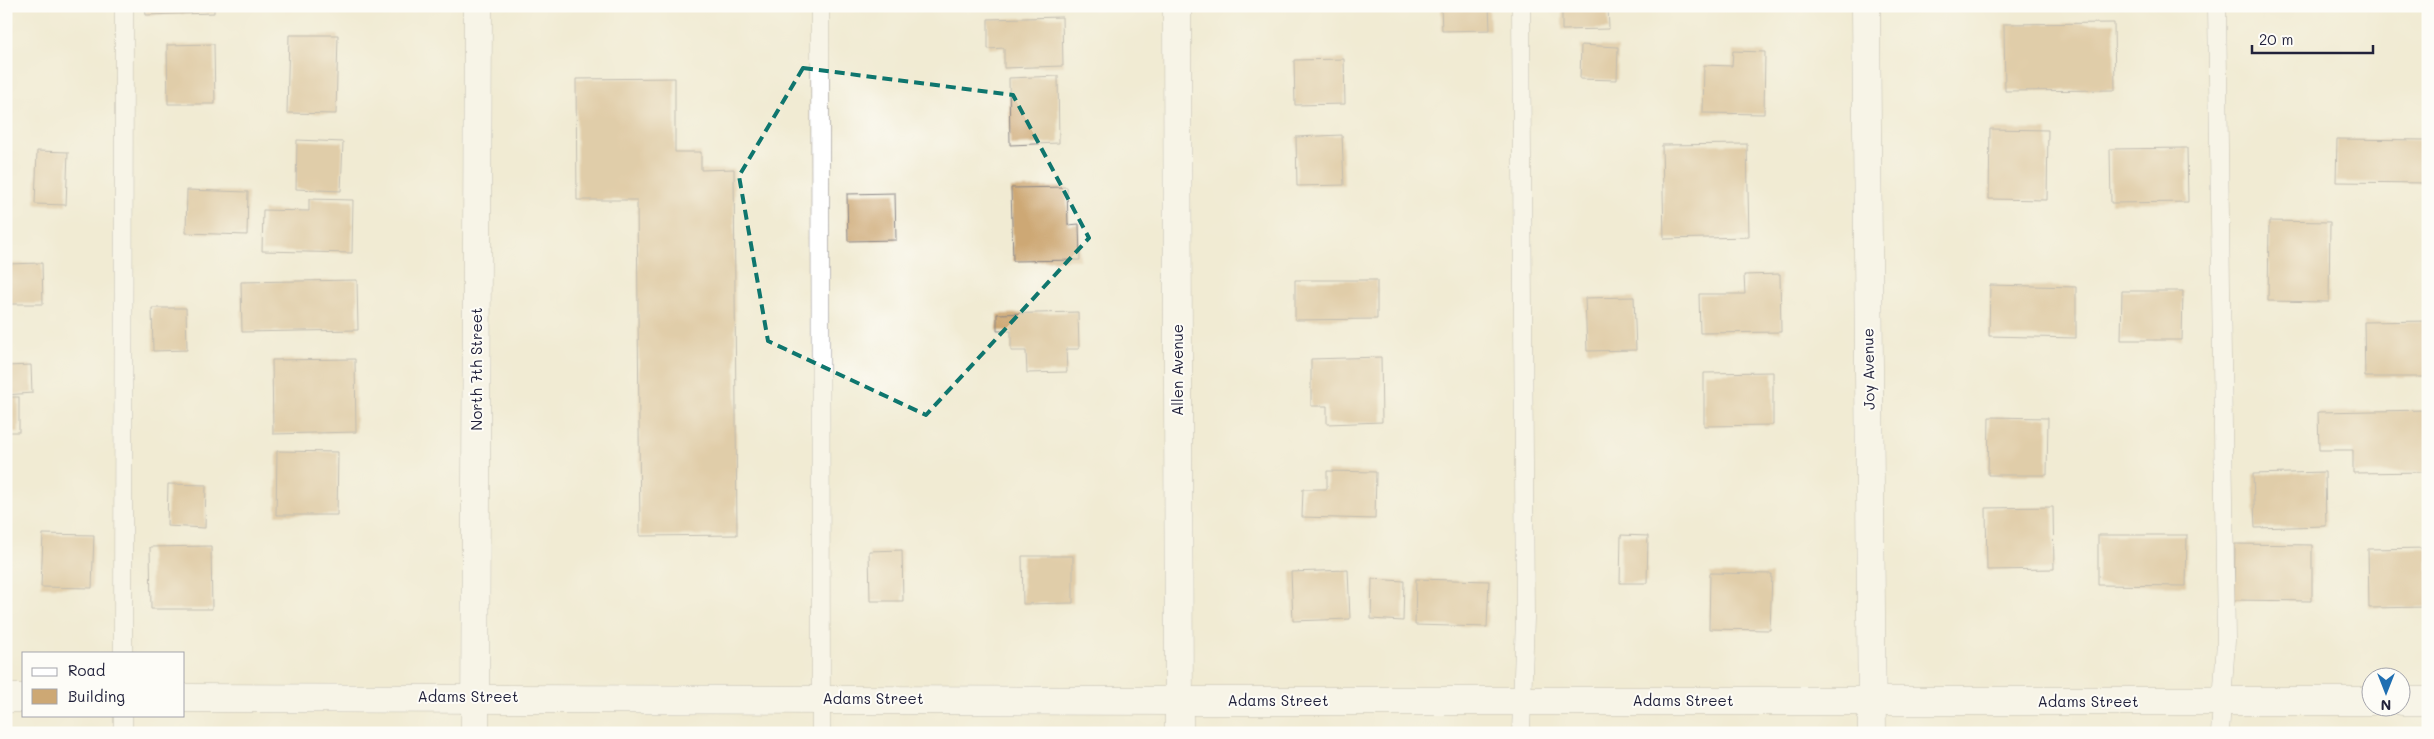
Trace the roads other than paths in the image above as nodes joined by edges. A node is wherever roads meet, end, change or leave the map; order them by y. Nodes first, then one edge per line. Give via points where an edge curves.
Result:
1 (124, 6) edge
2 (478, 6) edge
3 (820, 6) edge
4 (1177, 6) edge
5 (1520, 6) edge
6 (1866, 6) edge
7 (2217, 6) edge
8 (124, 652) edge
9 (475, 697) junction
10 (6, 698) edge
11 (22, 698) edge
12 (185, 698) edge
13 (821, 699) junction
14 (1179, 701) junction
15 (1521, 701) junction
16 (1872, 701) junction
17 (2362, 701) edge
18 (2412, 701) edge
19 (2428, 701) edge
20 (2222, 702) junction
21 (123, 716) edge
22 (123, 733) edge
23 (475, 733) edge
24 (821, 733) edge
25 (1178, 733) edge
26 (1521, 733) edge
27 (1872, 733) edge
28 (2220, 733) edge

1 - 8 lane
2 - 9 street, North 7th Street
3 - 13 lane
4 - 14 street, Allen Avenue
5 - 15 lane via 1525,608
6 - 16 street, Joy Avenue
7 - 20 lane via 2226,641
9 - 12 street, Adams Street
9 - 13 street, Adams Street
9 - 23 street, North 7th Street
10 - 11 street
13 - 14 street, Adams Street
13 - 24 lane
14 - 15 street, Adams Street
14 - 25 street, Allen Avenue
15 - 16 street, Adams Street
15 - 26 lane
16 - 20 street, Adams Street
16 - 27 street, Joy Avenue
17 - 20 street, Adams Street
18 - 19 street
20 - 28 lane
21 - 22 lane

